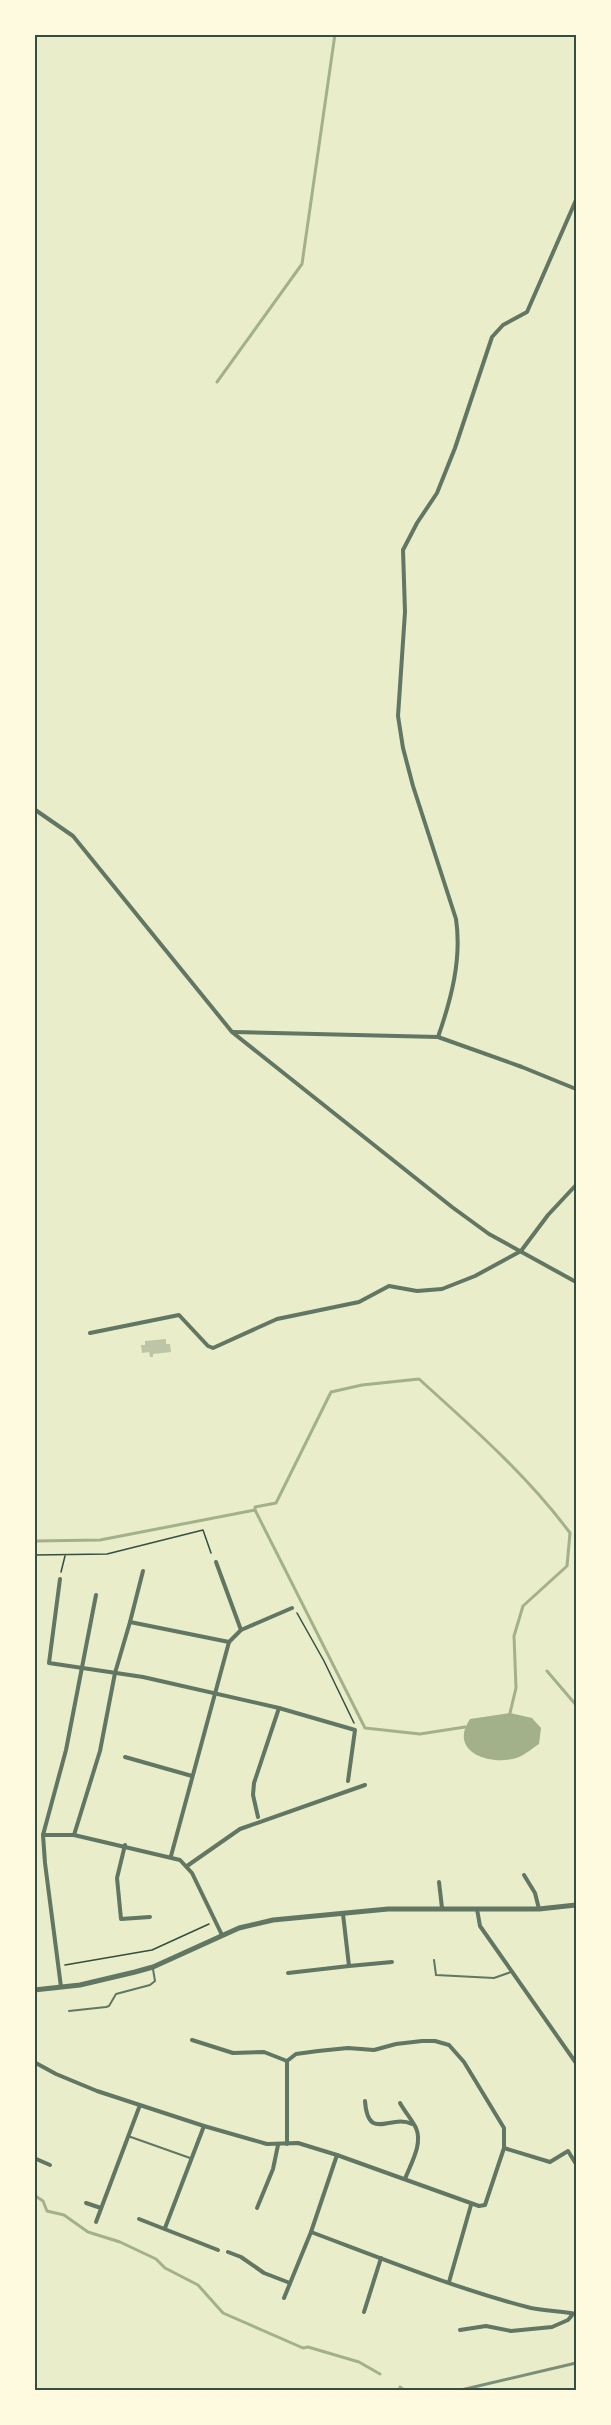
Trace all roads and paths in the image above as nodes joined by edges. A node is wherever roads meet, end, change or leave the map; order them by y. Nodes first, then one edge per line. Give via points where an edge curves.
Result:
1 (576, 200) edge
2 (34, 809) edge
3 (232, 1032) junction
4 (438, 1037) junction
5 (576, 1089) edge
6 (576, 1185) edge
7 (521, 1251) junction
8 (576, 1282) edge
9 (90, 1333) dead end
10 (211, 1553) dead end
11 (65, 1555) junction
12 (216, 1562) dead end
13 (34, 1565) edge
14 (144, 1571) dead end
15 (60, 1579) joint
16 (96, 1595) dead end
17 (293, 1608) joint
18 (130, 1622) junction
19 (241, 1630) junction
20 (229, 1642) junction
21 (83, 1668) junction
22 (115, 1673) junction
23 (214, 1694) junction
24 (279, 1708) junction
25 (355, 1730) junction
26 (125, 1757) dead end
27 (192, 1776) junction
28 (348, 1780) dead end
29 (365, 1785) dead end
30 (258, 1817) dead end
31 (43, 1835) junction
32 (74, 1835) junction
33 (125, 1845) junction
34 (171, 1856) junction
35 (187, 1866) junction
36 (524, 1875) dead end
37 (439, 1882) dead end
38 (576, 1905) edge
39 (442, 1908) junction
40 (477, 1909) junction
41 (539, 1909) junction
42 (343, 1914) junction
43 (150, 1917) dead end
44 (215, 1921) junction
45 (222, 1935) junction
46 (434, 1960) dead end
47 (392, 1962) dead end
48 (58, 1966) junction
49 (349, 1966) junction
50 (153, 1967) junction
51 (511, 1971) junction
52 (288, 1973) dead end
53 (61, 1988) junction
54 (34, 1990) edge
55 (69, 2011) dead end
56 (192, 2040) dead end
57 (287, 2061) junction
58 (34, 2062) edge
59 (576, 2063) edge
60 (365, 2102) dead end
61 (400, 2103) dead end
62 (140, 2105) junction
63 (204, 2126) junction
64 (415, 2126) junction
65 (128, 2136) junction
66 (287, 2144) junction
67 (278, 2145) junction
68 (504, 2148) junction
69 (337, 2155) junction
70 (34, 2158) edge
71 (192, 2158) junction
72 (576, 2164) edge
73 (50, 2165) dead end
74 (405, 2179) junction
75 (86, 2203) dead end
76 (471, 2204) junction
77 (101, 2208) junction
78 (257, 2208) dead end
79 (139, 2219) dead end
80 (96, 2222) dead end
81 (165, 2229) junction
82 (311, 2232) junction
83 (218, 2250) dead end
84 (228, 2252) dead end
85 (381, 2258) junction
86 (449, 2282) junction
87 (290, 2283) junction
88 (284, 2298) dead end
89 (364, 2312) dead end
90 (575, 2314) edge
91 (460, 2330) dead end

1 - 4 street via 527,312 503,325 492,337 440,484 403,550 405,612 398,716 410,776 458,933 452,993
2 - 3 street via 73,837
3 - 4 street
3 - 7 street via 452,1207
4 - 5 street
6 - 7 street
7 - 8 street
7 - 9 street via 442,1289 417,1291 389,1286 359,1302 277,1318 213,1348 179,1315
10 - 11 path via 203,1530 107,1554
11 - 13 path via 36,1554
11 - 15 path
12 - 19 street
14 - 18 street
15 - 21 street via 49,1663
16 - 21 street
17 - 19 street
17 - 25 path via 352,1716
18 - 20 street
18 - 22 street
19 - 20 street
20 - 23 street
21 - 22 street
21 - 31 street
22 - 23 street
22 - 32 street via 100,1751
23 - 24 street
23 - 27 street
24 - 25 street
24 - 30 street via 254,1783
25 - 28 street
26 - 27 street
27 - 34 street
29 - 35 street via 240,1829
31 - 32 street
31 - 48 street
32 - 33 street
33 - 34 street
33 - 43 street via 117,1878 121,1919
34 - 35 street
35 - 44 street
36 - 41 street
37 - 39 street
38 - 41 street
39 - 40 street
39 - 42 street
40 - 41 street
40 - 51 street via 480,1926
42 - 45 street via 262,1921
42 - 49 street
44 - 45 street
44 - 48 path via 152,1950
45 - 50 street
46 - 51 lane via 436,1975 494,1978
47 - 49 street
48 - 53 street
49 - 52 street
50 - 53 street
50 - 55 lane via 155,1981 150,1985 116,1994 106,2007
51 - 59 street
53 - 54 street
56 - 57 street via 233,2053 264,2052
57 - 66 street
57 - 68 street via 296,2054 318,2051 374,2050 396,2044 442,2042 464,2062 501,2122
58 - 62 street via 87,2087
60 - 64 street via 366,2116 375,2123 404,2121
61 - 64 street
62 - 63 street
62 - 65 street
63 - 67 street
63 - 71 street
64 - 74 street via 417,2147
65 - 71 lane
65 - 77 street
66 - 67 street
66 - 69 street via 303,2144
67 - 78 street
68 - 72 street via 550,2162 568,2151
68 - 76 street via 485,2205
69 - 74 street
69 - 82 street
70 - 73 street
71 - 81 street
74 - 76 street
75 - 77 street
76 - 86 street
77 - 80 street
79 - 81 street
81 - 83 street
82 - 85 street
82 - 87 street
84 - 87 street
85 - 86 street
85 - 89 street
86 - 90 street via 529,2307
87 - 88 street
90 - 91 street via 552,2327 511,2331 486,2326

